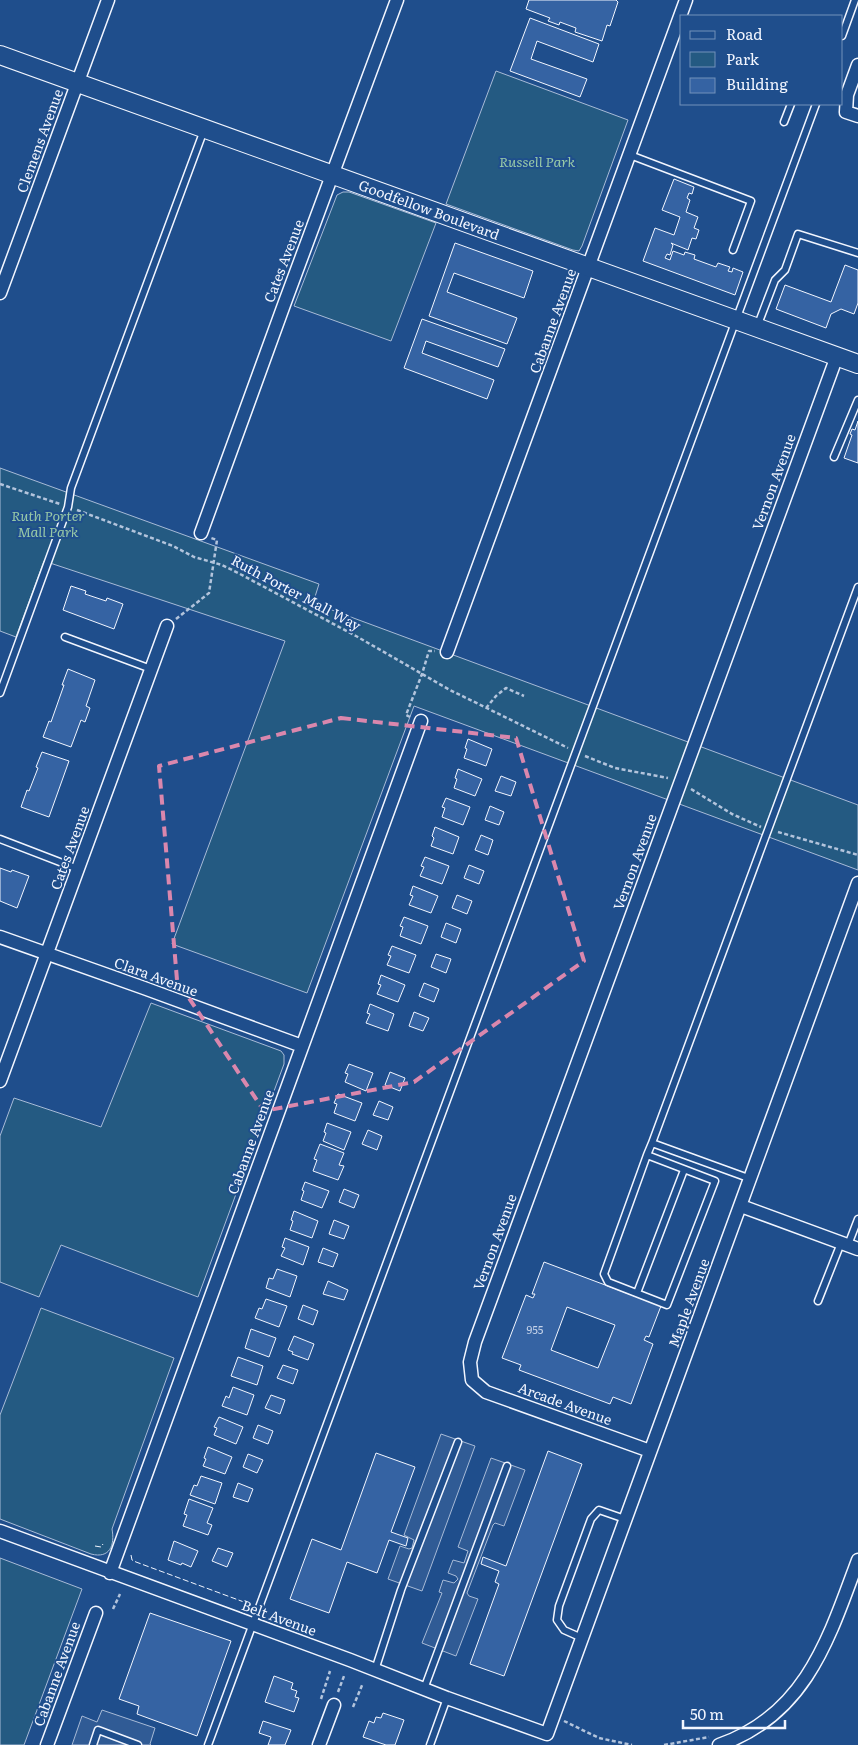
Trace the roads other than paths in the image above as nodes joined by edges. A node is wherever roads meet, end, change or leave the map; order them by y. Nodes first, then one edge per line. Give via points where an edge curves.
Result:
1 (108, 0) edge
2 (397, 0) edge
3 (686, 0) edge
4 (855, 0) edge
5 (682, 15) edge
6 (678, 32) edge
7 (843, 33) edge
8 (0, 55) edge
9 (858, 65) edge
10 (77, 83) junction
11 (791, 105) edge
12 (816, 105) edge
13 (858, 116) edge
14 (784, 122) dead end
15 (204, 129) junction
16 (630, 155) junction
17 (332, 176) junction
18 (733, 250) dead end
19 (858, 253) edge
20 (589, 267) junction
21 (0, 293) edge
22 (735, 320) junction
23 (757, 328) junction
24 (837, 356) junction
25 (858, 364) edge
26 (858, 400) edge
27 (834, 457) dead end
28 (201, 533) road end
29 (858, 587) edge
30 (167, 626) road end
31 (65, 636) dead end
32 (447, 652) road end
33 (151, 668) junction
34 (0, 693) edge
35 (421, 721) road end
36 (0, 839) edge
37 (78, 869) junction
38 (858, 883) edge
39 (0, 937) edge
40 (47, 954) junction
41 (302, 1046) junction
42 (0, 1081) edge
43 (652, 1143) junction
44 (647, 1155) junction
45 (684, 1170) junction
46 (751, 1179) junction
47 (741, 1206) junction
48 (858, 1219) edge
49 (849, 1246) edge
50 (637, 1293) junction
51 (818, 1301) dead end
52 (472, 1380) joint
53 (458, 1442) dead end
54 (650, 1451) junction
55 (507, 1466) dead end
56 (625, 1519) junction
57 (0, 1531) edge
58 (858, 1560) edge
59 (110, 1572) junction
60 (96, 1613) dead end
61 (252, 1625) junction
62 (582, 1638) junction
63 (375, 1670) junction
64 (424, 1689) junction
65 (447, 1698) junction
66 (334, 1705) dead end
67 (547, 1734) joint
68 (714, 1741) edge
69 (135, 1744) edge
70 (47, 1745) edge
71 (93, 1745) edge
72 (208, 1745) edge
73 (319, 1745) edge
74 (430, 1745) edge

1 - 10 street, Clemens Avenue
2 - 17 street, Cates Avenue
3 - 5 street, Cabanne Avenue
4 - 7 lane
6 - 16 street, Cabanne Avenue
8 - 10 main road, Goodfellow Boulevard
9 - 13 street via 847,95 846,112
10 - 15 main road, Goodfellow Boulevard
10 - 21 street, Clemens Avenue
11 - 14 lane
12 - 22 lane
15 - 17 main road, Goodfellow Boulevard
15 - 34 lane via 71,488 68,507
16 - 18 lane via 751,201
16 - 20 street, Cabanne Avenue
17 - 20 main road, Goodfellow Boulevard
17 - 28 street, Cates Avenue
19 - 23 lane via 798,234 785,270 775,280
20 - 22 main road, Goodfellow Boulevard
20 - 32 street, Cabanne Avenue
22 - 23 main road, Goodfellow Boulevard
22 - 61 lane
23 - 24 main road, Goodfellow Boulevard
24 - 25 main road, Goodfellow Boulevard
24 - 52 street, Vernon Avenue via 475,1342 470,1362
26 - 27 lane
29 - 43 lane
30 - 33 street, Cates Avenue
31 - 33 lane
33 - 37 street, Cates Avenue
35 - 41 street, Cabanne Avenue
36 - 37 lane
37 - 40 street, Cates Avenue
38 - 46 street, Maple Avenue
39 - 40 street, Clara Avenue
40 - 41 street, Clara Avenue
40 - 42 street, Cates Avenue
41 - 59 street, Cabanne Avenue
43 - 44 lane
43 - 46 lane
44 - 45 lane
44 - 50 lane via 604,1274 608,1282
45 - 50 lane
45 - 50 lane via 715,1181 667,1305
46 - 47 street, Maple Avenue
47 - 49 street
47 - 54 street, Maple Avenue
48 - 49 lane
49 - 51 lane
52 - 54 street, Arcade Avenue via 486,1392
53 - 63 lane via 401,1590
54 - 56 street, Maple Avenue
55 - 64 lane
56 - 62 street, Maple Avenue
56 - 62 lane via 599,1510 592,1518 559,1606 557,1620 564,1630
57 - 59 street, Belt Avenue
58 - 68 street via 821,1654 804,1682 783,1706 760,1724 735,1739
59 - 61 street, Belt Avenue
60 - 70 street, Cabanne Avenue
61 - 63 street, Belt Avenue
61 - 72 lane
62 - 67 street, Maple Avenue
63 - 64 street, Belt Avenue
64 - 65 street, Belt Avenue
65 - 67 street, Belt Avenue
65 - 74 lane
66 - 73 street
69 - 71 lane via 98,1730

